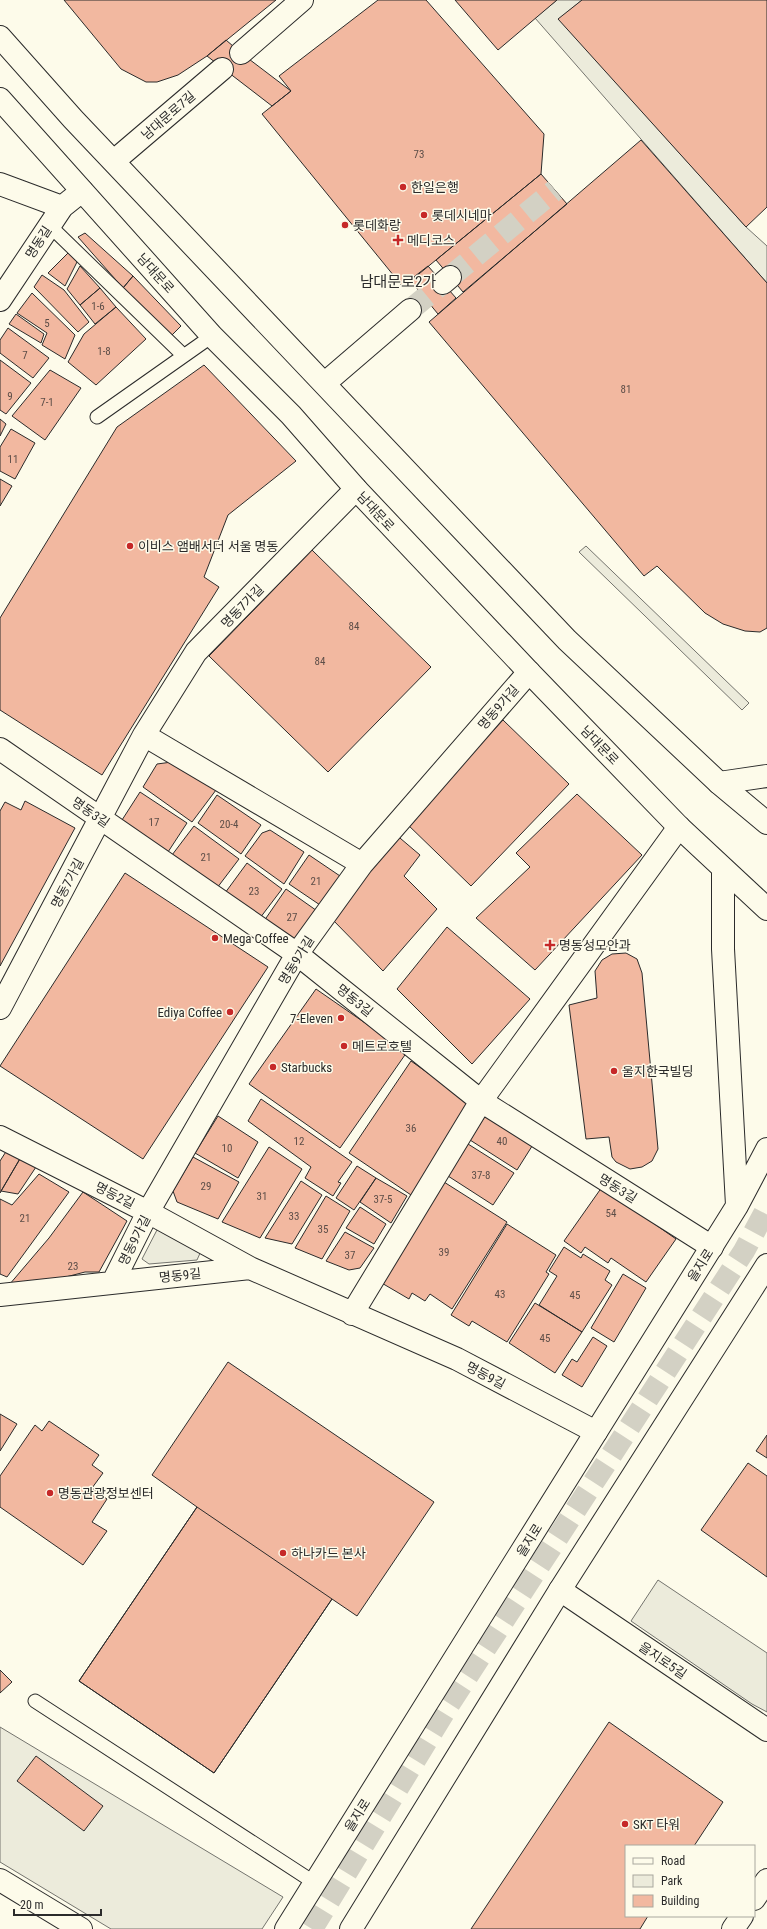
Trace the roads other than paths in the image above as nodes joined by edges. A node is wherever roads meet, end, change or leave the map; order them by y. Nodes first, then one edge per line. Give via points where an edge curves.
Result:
1 (302, 0) edge
2 (0, 37) edge
3 (241, 53) dead end
4 (222, 69) dead end
5 (0, 99) edge
6 (114, 161) junction
7 (0, 184) edge
8 (82, 191) junction
9 (62, 207) junction
10 (49, 225) junction
11 (0, 300) edge
12 (410, 310) tunnel mouth
13 (212, 336) junction
14 (183, 355) junction
15 (325, 383) junction
16 (97, 417) dead end
17 (356, 489) junction
18 (529, 672) junction
19 (144, 735) junction
20 (0, 749) edge
21 (767, 776) edge
22 (719, 782) junction
23 (101, 818) junction
24 (767, 823) edge
25 (679, 827) junction
26 (362, 864) junction
27 (723, 869) junction
28 (767, 909) edge
29 (297, 954) junction
30 (0, 1008) edge
31 (481, 1101) junction
32 (0, 1137) edge
33 (767, 1148) edge
34 (737, 1206) junction
35 (148, 1212) junction
36 (712, 1246) junction
37 (767, 1265) edge
38 (250, 1268) junction
39 (113, 1282) junction
40 (761, 1283) edge
41 (0, 1295) edge
42 (352, 1314) junction
43 (596, 1432) junction
44 (560, 1590) junction
45 (34, 1701) dead end
46 (767, 1730) edge
47 (0, 1880) edge
48 (767, 1880) edge
49 (315, 1883) junction
50 (755, 1898) edge
51 (741, 1917) edge
52 (80, 1929) edge
53 (286, 1929) edge
54 (351, 1929) edge
55 (733, 1929) edge

1 - 3 street
2 - 6 street
4 - 6 street, 남대문로7길
5 - 8 street, 남대문로
6 - 15 street
7 - 9 street
8 - 9 street, 명동길
8 - 13 street, 남대문로
9 - 10 street, 명동길
10 - 11 street, 명동길
10 - 14 lane
12 - 15 street
13 - 14 lane
13 - 17 street, 남대문로 via 291,415
14 - 16 lane
15 - 22 street via 567,640
17 - 18 street, 남대문로
17 - 19 street, 명동7가길 via 196,652
18 - 25 street, 남대문로
18 - 26 street, 명동9가길
19 - 23 street, 명동7가길
19 - 26 street
20 - 23 street, 명동3길
21 - 22 street
22 - 24 street
23 - 29 street, 명동3길
23 - 30 street, 명동7가길
25 - 27 street, 남대문로
25 - 31 street
26 - 29 street, 명동9가길
27 - 28 street, 남대문로
27 - 34 street via 723,949
29 - 31 street, 명동3길
29 - 35 street, 명동9가길
31 - 36 street, 명동3길
31 - 42 street
32 - 35 street, 명동2길
33 - 34 street, 을지로
34 - 36 street, 을지로
35 - 38 street, 명동2길
35 - 39 street, 명동9가길
36 - 43 street, 을지로
37 - 40 street
38 - 39 street, 명동9길
38 - 42 street, 명동9길
39 - 41 street, 명동9길
40 - 44 street
42 - 43 street, 명동9길 via 457,1359
43 - 49 street, 을지로
44 - 46 street, 을지로5길
44 - 54 street
45 - 49 lane
47 - 52 street
48 - 50 street
49 - 53 street, 을지로
51 - 55 street

